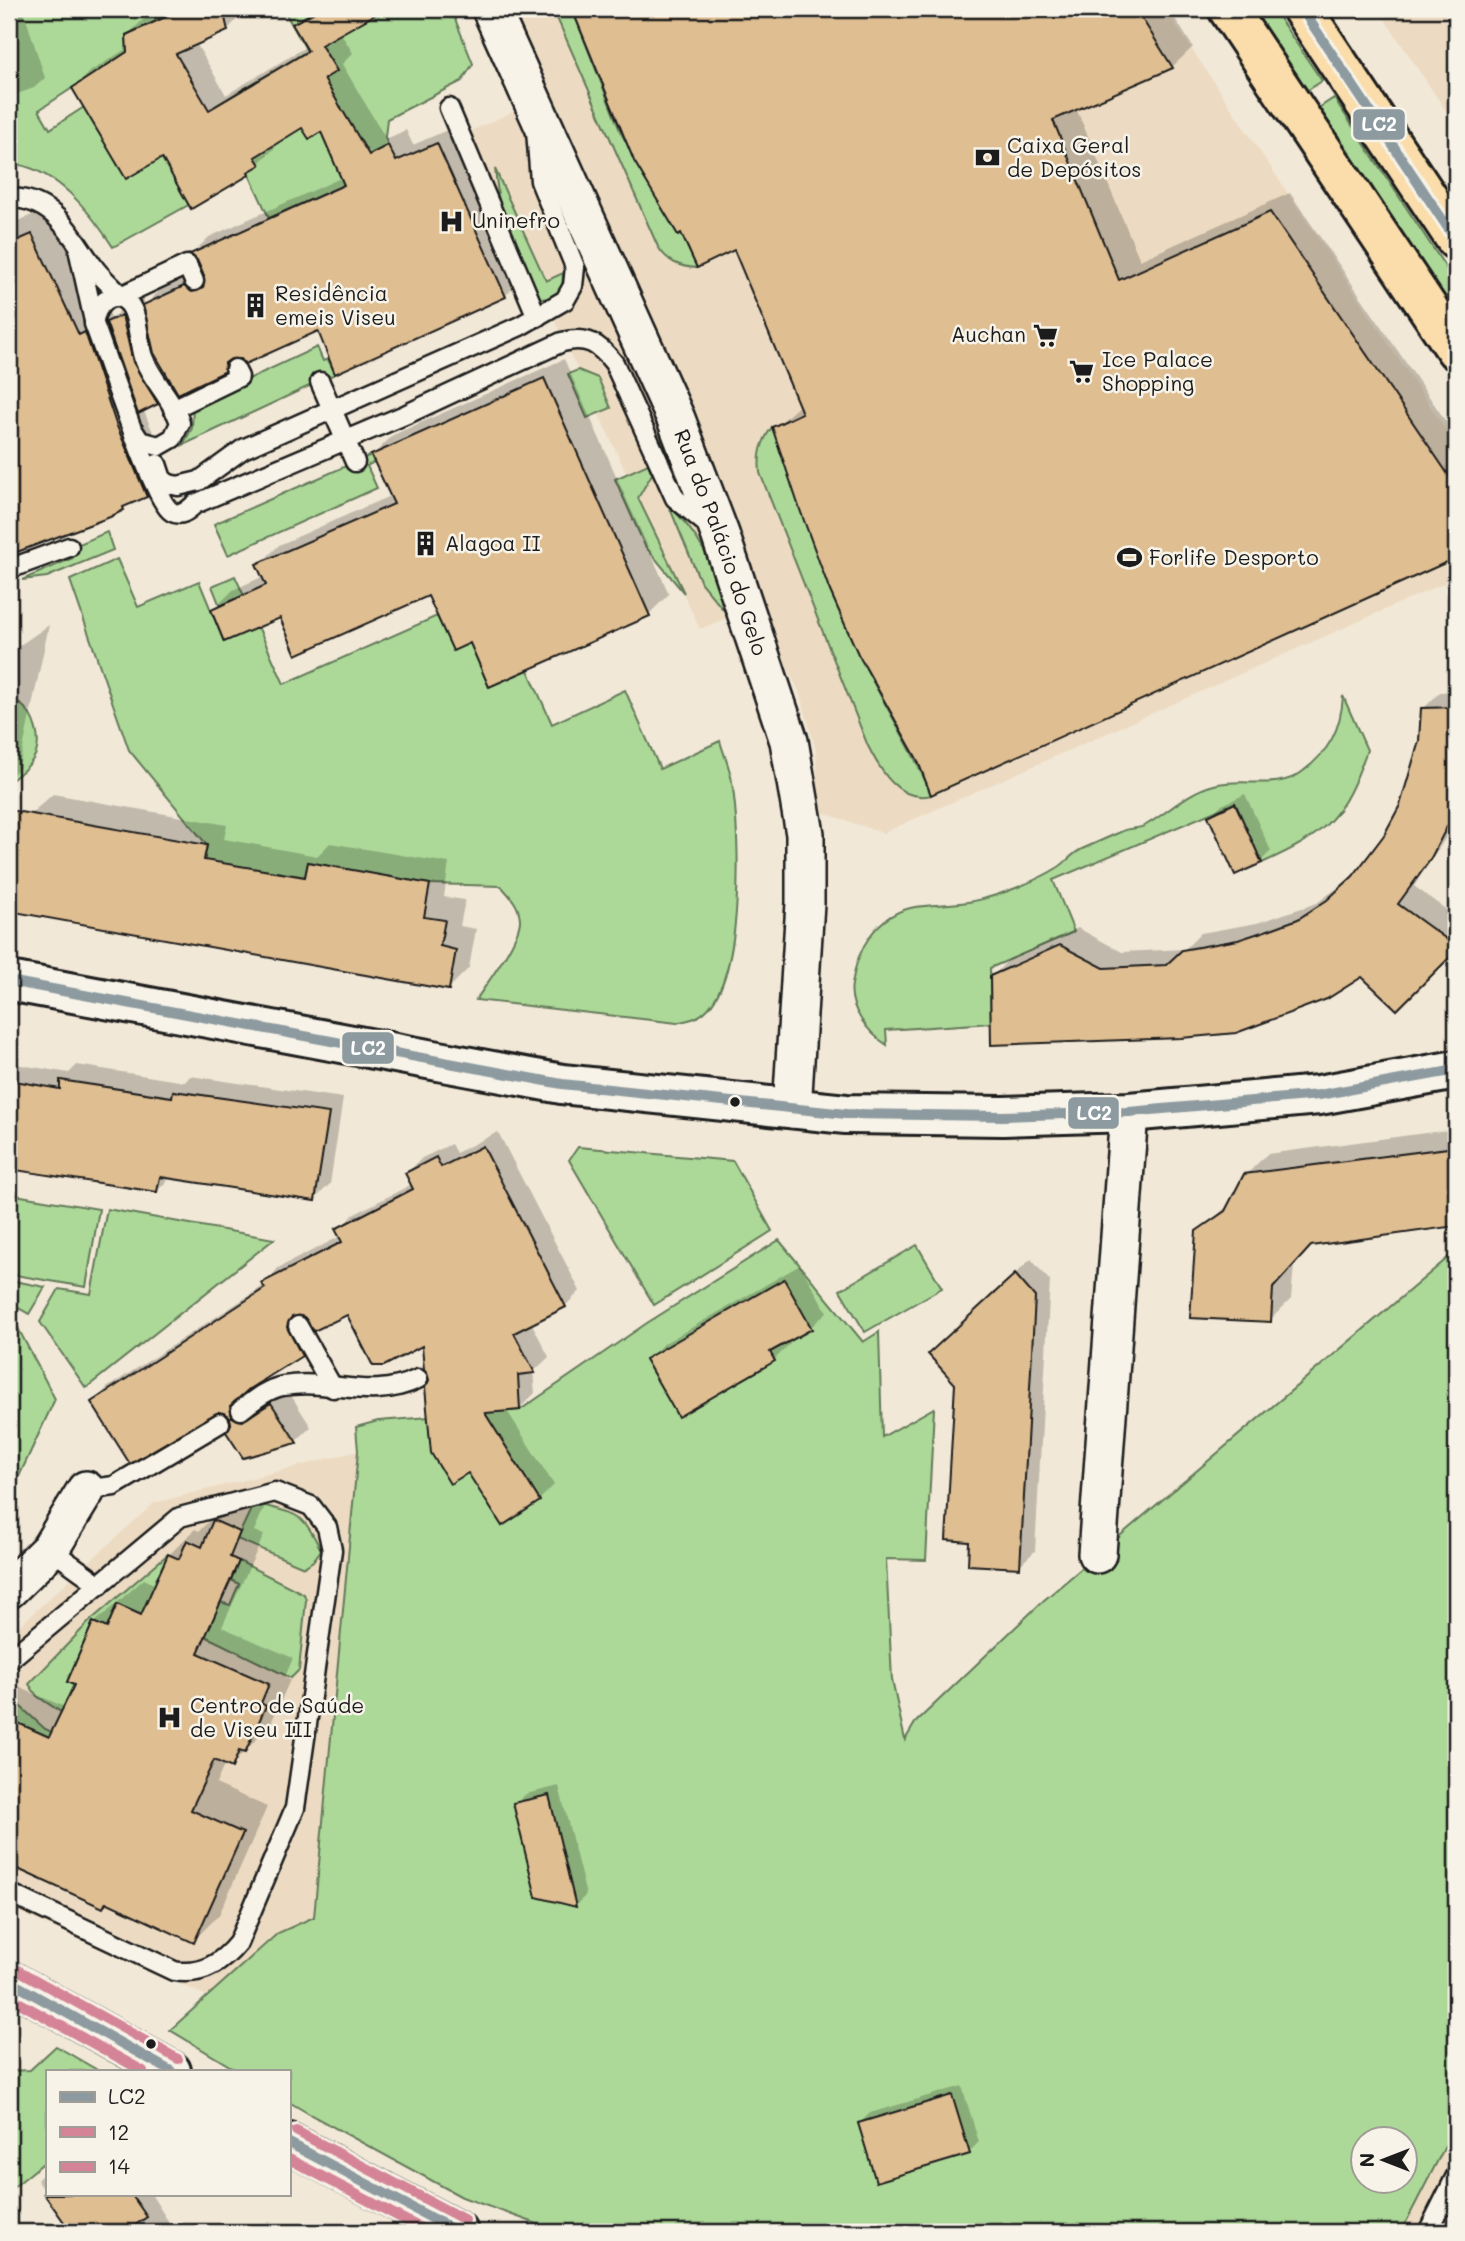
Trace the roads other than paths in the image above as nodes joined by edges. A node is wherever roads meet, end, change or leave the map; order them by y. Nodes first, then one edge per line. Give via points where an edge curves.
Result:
1 (491, 9) edge
2 (1228, 9) edge
3 (1302, 9) edge
4 (449, 108) dead end
5 (536, 110) junction
6 (9, 198) edge
7 (75, 239) junction
8 (1456, 240) edge
9 (194, 281) dead end
10 (126, 301) junction
11 (537, 317) junction
12 (94, 324) junction
13 (1456, 350) edge
14 (235, 369) dead end
15 (320, 382) dead end
16 (173, 409) junction
17 (334, 409) junction
18 (133, 430) junction
19 (347, 439) junction
20 (159, 446) junction
21 (355, 461) dead end
22 (720, 534) junction
23 (69, 547) dead end
24 (9, 569) edge
25 (9, 981) edge
26 (1456, 1070) edge
27 (792, 1109) junction
28 (1129, 1112) junction
29 (298, 1326) dead end
30 (418, 1379) dead end
31 (333, 1388) junction
32 (240, 1410) dead end
33 (220, 1423) dead end
34 (86, 1490) joint
35 (50, 1549) junction
36 (1097, 1554) dead end
37 (100, 1585) junction
38 (9, 1588) edge
39 (9, 1660) edge
40 (9, 1893) edge
41 (9, 1981) edge
42 (169, 2070) edge
43 (290, 2144) edge
44 (1456, 2176) edge
45 (448, 2231) edge
46 (1428, 2232) edge

1 - 5 street, Rua do Palácio do Gelo
2 - 13 main road
3 - 8 main road
4 - 11 lane
5 - 11 lane via 540,181 575,267 570,294
5 - 22 street, Rua do Palácio do Gelo via 676,419
6 - 7 lane via 45,205
7 - 10 lane
7 - 12 lane
9 - 10 lane via 187,265
10 - 12 lane via 103,301 96,309
10 - 16 lane via 143,357
11 - 17 lane
12 - 18 lane
14 - 16 lane via 239,377
15 - 17 lane
16 - 20 lane via 179,428 170,441
17 - 19 lane
17 - 20 lane via 237,453 187,485 162,479 157,467
18 - 19 lane via 164,505 177,514
18 - 20 lane via 140,441
19 - 21 lane
19 - 22 lane via 562,342 584,338 602,348 614,363 676,498
22 - 27 street, Rua do Palácio do Gelo via 775,691 801,801 805,903
23 - 24 lane
25 - 27 street via 562,1084
26 - 28 street via 1319,1095
27 - 28 street via 887,1115
28 - 36 street
29 - 31 lane
30 - 31 lane via 400,1388 376,1391
31 - 32 lane via 282,1386
33 - 34 lane via 114,1486
34 - 35 street
35 - 37 lane
35 - 38 street
37 - 39 lane
37 - 40 lane via 180,1517 275,1492 299,1499 320,1515 332,1550 295,1808 238,1943 226,1957 202,1970 174,1971
41 - 42 street
43 - 45 street
44 - 46 lane

